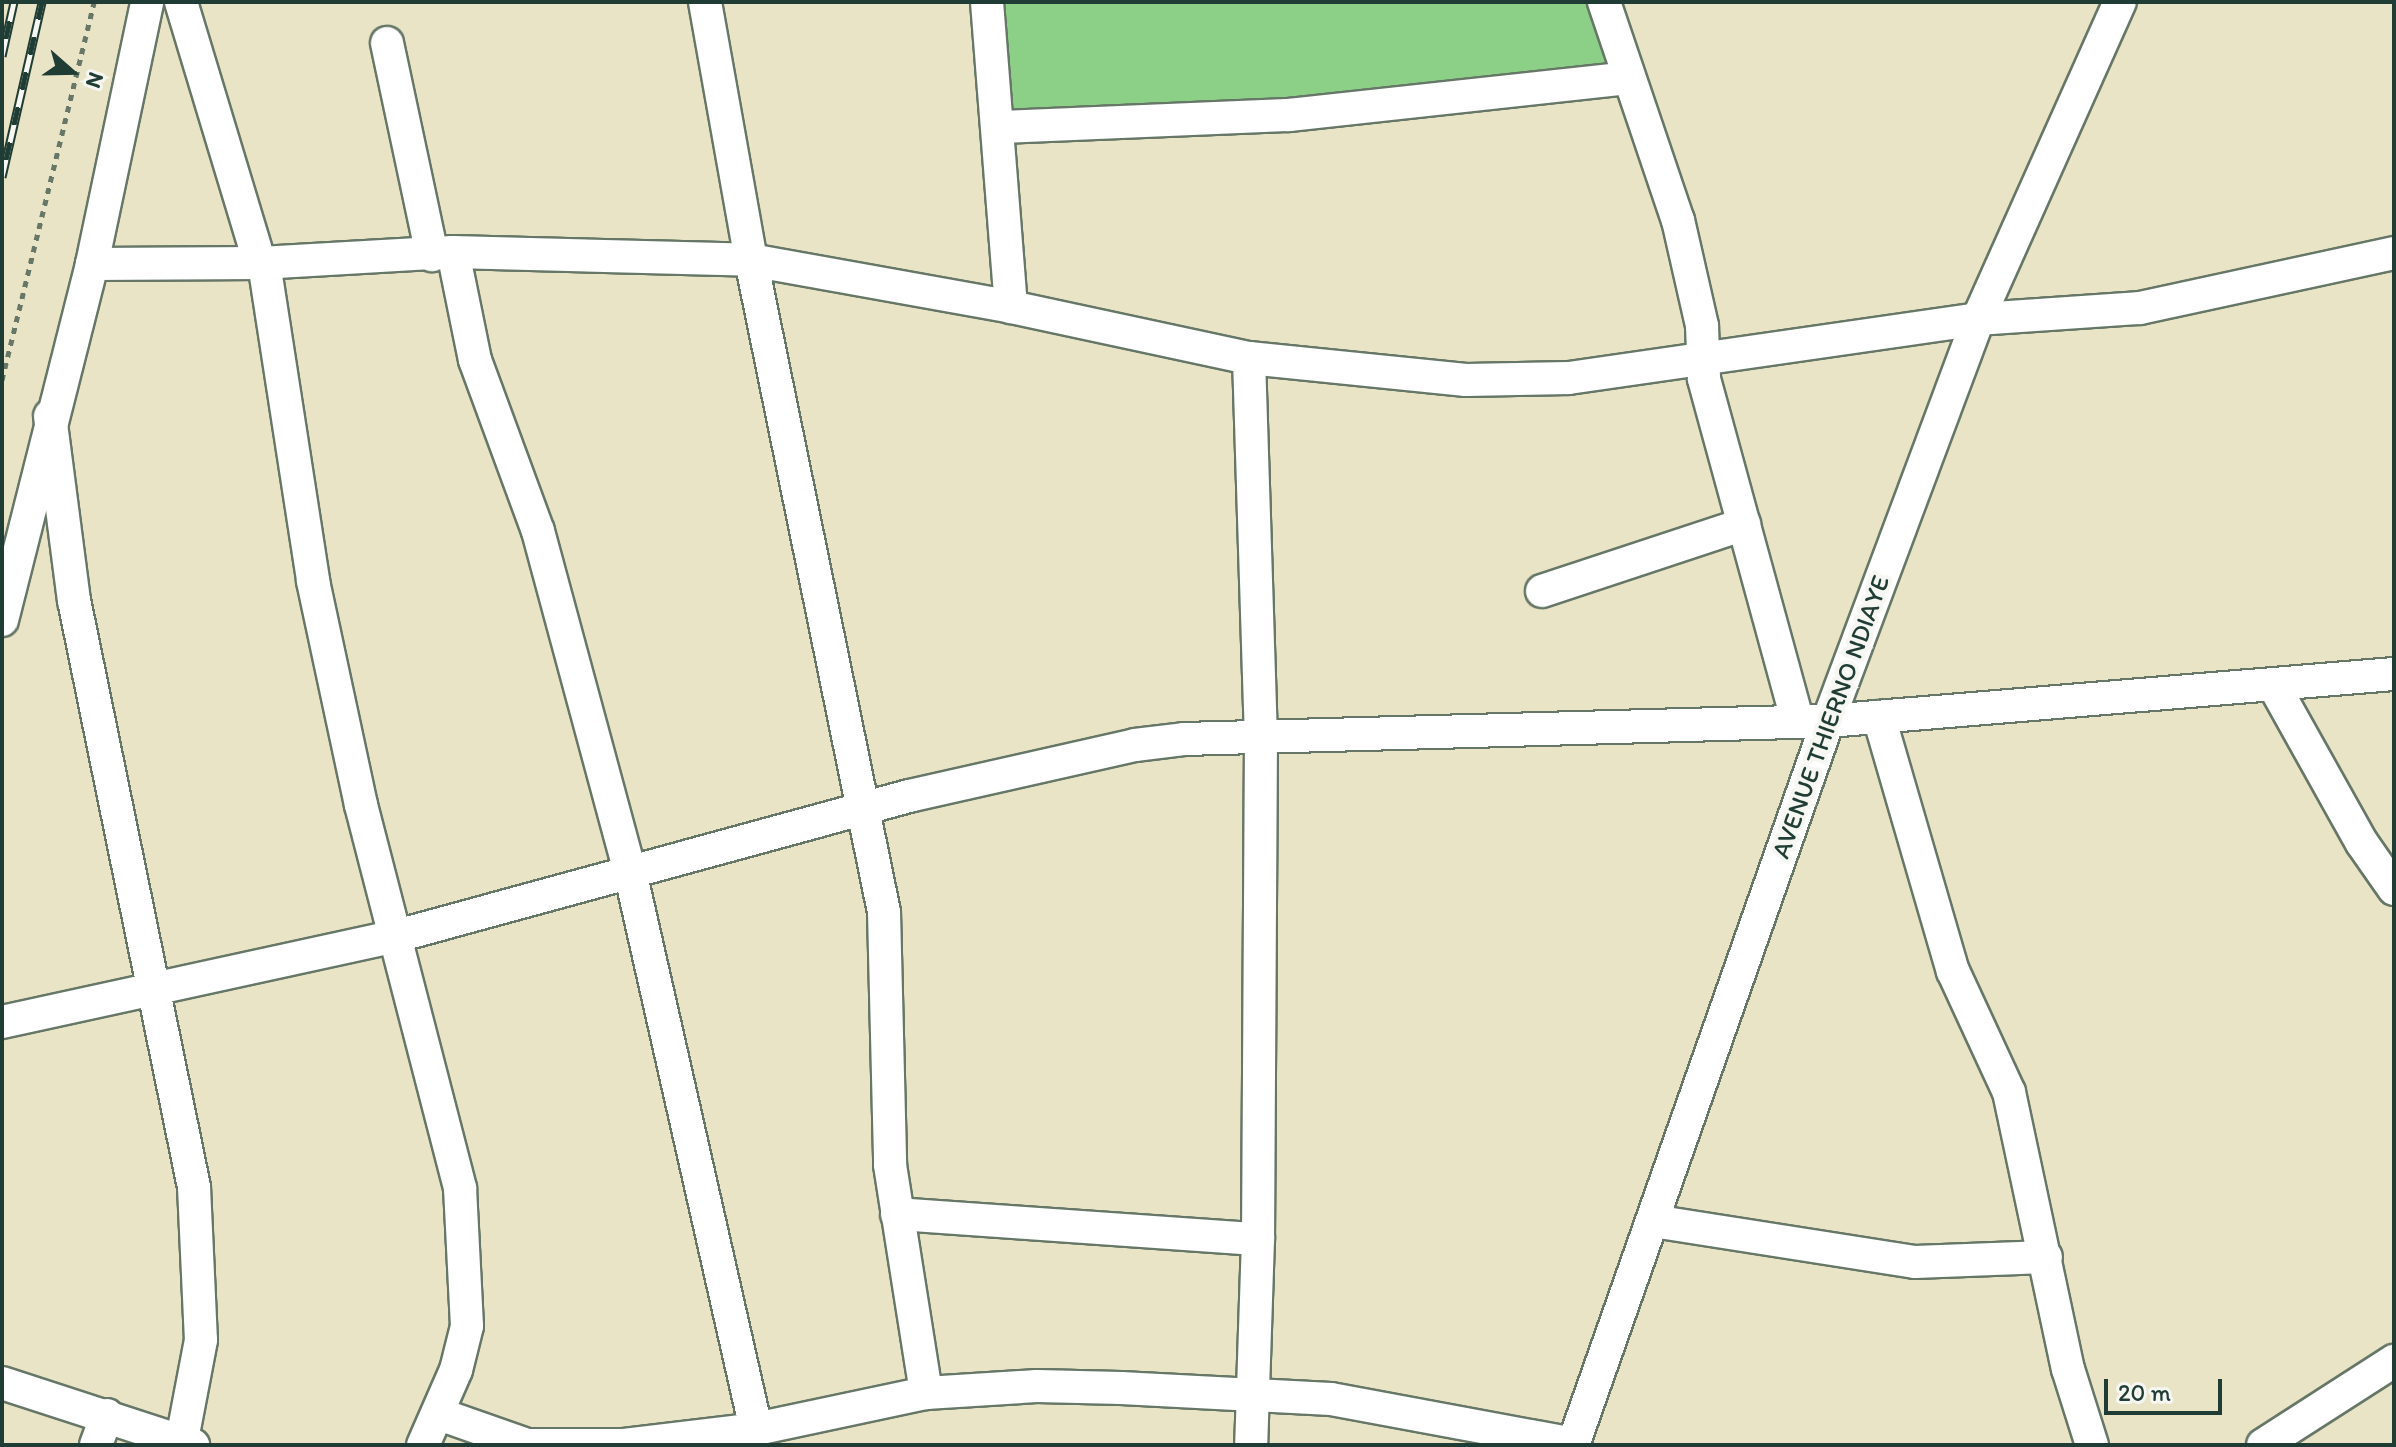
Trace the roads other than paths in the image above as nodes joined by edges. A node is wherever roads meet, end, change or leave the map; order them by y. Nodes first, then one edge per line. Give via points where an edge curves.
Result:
1 (147, 2) edge
2 (181, 2) edge
3 (705, 2) edge
4 (987, 2) edge
5 (1604, 2) edge
6 (2120, 2) edge
7 (387, 43) dead end
8 (1628, 78) junction
9 (1000, 127) junction
10 (443, 253) junction
11 (2394, 253) edge
12 (751, 260) junction
13 (262, 263) junction
14 (92, 264) junction
15 (1011, 307) junction
16 (1978, 319) junction
17 (1705, 355) junction
18 (1249, 358) junction
19 (50, 416) junction
20 (1744, 524) junction
21 (1542, 591) dead end
22 (2, 620) edge
23 (2394, 674) edge
24 (2273, 684) junction
25 (1879, 717) junction
26 (1812, 720) junction
27 (1261, 737) junction
28 (861, 810) junction
29 (631, 876) junction
30 (2394, 889) edge
31 (393, 937) junction
32 (157, 989) junction
33 (2, 1022) edge
34 (897, 1214) junction
35 (1653, 1221) junction
36 (1258, 1239) junction
37 (2046, 1257) junction
38 (2394, 1361) edge
39 (2, 1383) edge
40 (926, 1393) junction
41 (1254, 1396) junction
42 (439, 1414) junction
43 (107, 1415) junction
44 (756, 1429) junction
45 (187, 1442) edge
46 (96, 1445) edge
47 (423, 1445) edge
48 (1251, 1445) edge
49 (1573, 1445) edge
50 (2092, 1445) edge
51 (2263, 1445) edge

1 - 14 street
2 - 13 street
3 - 12 street
4 - 9 street
5 - 8 street
6 - 16 street, AVENUE THIERNO NDIAYE
7 - 10 street
8 - 9 street via 1289,115
8 - 17 street via 1678,220
9 - 15 street
10 - 12 street
10 - 13 street
10 - 29 street via 492,418 538,531
11 - 16 street via 2140,308
12 - 15 street
12 - 28 street
13 - 14 street
13 - 31 street via 313,581
14 - 19 street
15 - 18 street
16 - 17 street
16 - 26 street, AVENUE THIERNO NDIAYE
17 - 18 street via 1569,378 1466,380
17 - 20 street via 1704,379
18 - 27 street
19 - 22 street
19 - 32 street via 74,600
20 - 21 street
20 - 26 street
23 - 24 street
24 - 25 street
24 - 30 street via 2354,830
25 - 26 street
25 - 37 street via 1953,971 2009,1092
26 - 27 street
26 - 35 street, AVENUE THIERNO NDIAYE
27 - 28 street via 1135,745
27 - 36 street
28 - 29 street
28 - 34 street via 888,941 884,1075
29 - 31 street
29 - 44 street
31 - 32 street
31 - 42 street via 430,1060 463,1220 467,1326
32 - 33 street
32 - 45 street via 187,1139 199,1232 201,1340
34 - 36 street
34 - 40 street
35 - 37 street via 1915,1262
35 - 49 street, AVENUE THIERNO NDIAYE
36 - 41 street
37 - 50 street via 2068,1369
38 - 51 street
39 - 43 street
40 - 41 street via 1037,1386
40 - 44 street
41 - 48 street
41 - 49 street via 1397,1408
42 - 44 street via 527,1445 624,1445
42 - 47 street
43 - 45 street
43 - 46 street

